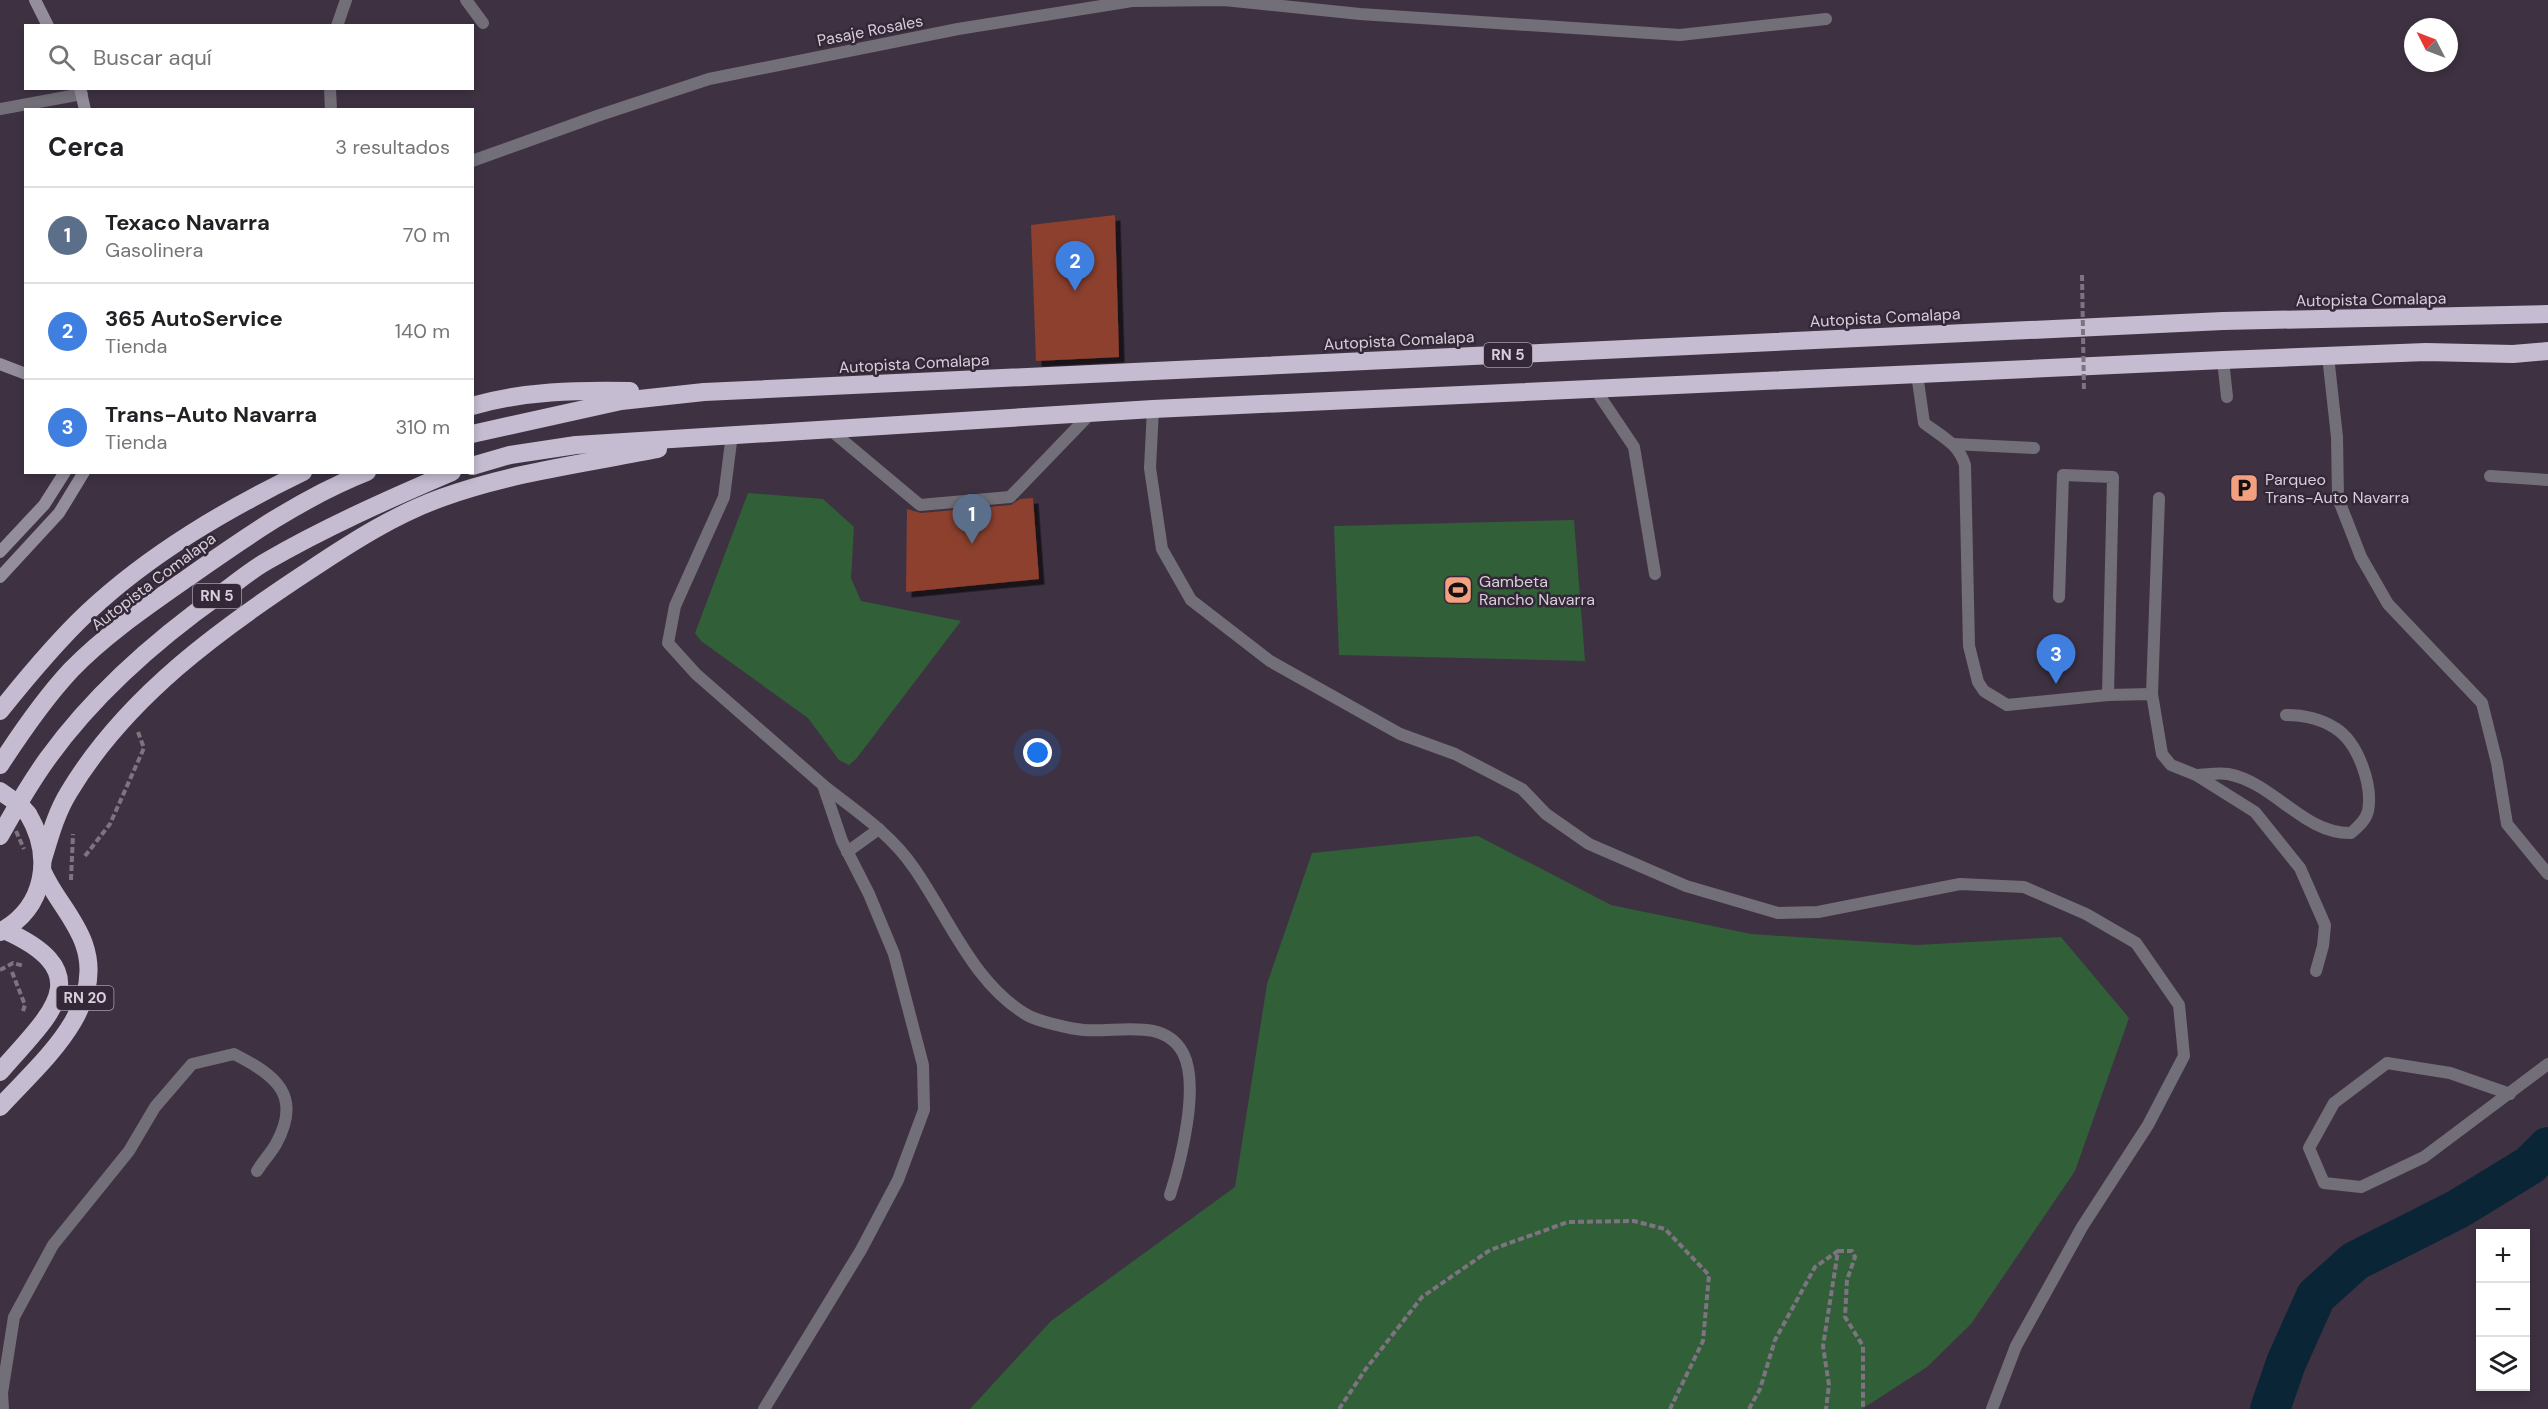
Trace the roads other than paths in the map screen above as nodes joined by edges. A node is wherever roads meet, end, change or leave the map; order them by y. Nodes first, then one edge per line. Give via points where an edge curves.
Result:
1 (35, 0) edge
2 (346, 0) edge
3 (466, 0) edge
4 (1826, 19) dead end
5 (483, 23) dead end
6 (47, 24) edge
7 (338, 24) edge
8 (330, 90) edge
9 (81, 91) edge
10 (85, 108) edge
11 (331, 108) edge
12 (0, 110) edge
13 (474, 160) edge
14 (2548, 314) edge
15 (2548, 351) edge
16 (2328, 356) junction
17 (2223, 360) junction
18 (0, 364) edge
19 (24, 373) edge
20 (1917, 374) junction
21 (1595, 389) junction
22 (704, 392) junction
23 (2227, 397) dead end
24 (474, 406) edge
25 (1153, 410) junction
26 (1091, 413) junction
27 (828, 428) junction
28 (474, 434) edge
29 (732, 434) junction
30 (1953, 444) junction
31 (2034, 448) dead end
32 (474, 465) edge
33 (63, 474) edge
34 (83, 474) edge
35 (299, 474) edge
36 (363, 474) edge
37 (448, 474) edge
38 (2490, 476) dead end
39 (2548, 480) edge
40 (2159, 498) dead end
41 (0, 552) edge
42 (1655, 574) dead end
43 (0, 578) edge
44 (2059, 597) dead end
45 (2152, 694) junction
46 (2108, 695) junction
47 (0, 711) edge
48 (2286, 715) dead end
49 (0, 765) edge
50 (2196, 775) junction
51 (823, 785) junction
52 (0, 791) edge
53 (879, 829) junction
54 (0, 836) edge
55 (847, 852) junction
56 (43, 865) junction
57 (2548, 874) edge
58 (2, 931) edge
59 (2316, 970) dead end
60 (2548, 1064) edge
61 (0, 1072) edge
62 (2510, 1094) junction
63 (0, 1107) edge
64 (257, 1171) dead end
65 (1170, 1195) dead end
66 (3, 1409) edge
67 (764, 1409) edge
68 (1992, 1409) edge

1 - 6 street
2 - 7 street
3 - 5 street
4 - 13 street, Pasaje Rosales via 1680,34 1360,14 1224,0 1132,1 958,28 709,79
8 - 11 street
9 - 10 street
9 - 12 street
14 - 22 highway, Autopista Comalapa / RN 5 via 2223,321
15 - 16 highway
16 - 17 highway
16 - 57 street via 2337,437 2338,498 2361,557 2388,604 2482,703 2507,824
17 - 20 highway
17 - 23 street
18 - 19 street
20 - 21 highway
20 - 30 street via 1924,423
21 - 25 highway
21 - 42 street via 1634,447
22 - 24 highway via 576,390
22 - 28 highway, Autopista Comalapa / RN 5 via 621,400
25 - 26 highway
25 - 68 street via 1150,468 1162,549 1191,600 1270,661 1400,735 1455,754 1522,789 1546,814 1588,844 1686,886 1778,913 1818,912 1960,884 2024,887 2086,914 2136,944 2179,1005 2184,1056 2148,1125 2082,1227 2016,1346
26 - 27 highway
26 - 27 street via 1010,497 920,505
27 - 29 highway
29 - 32 highway via 576,445 510,455
29 - 51 street via 724,497 675,606 668,643 696,674
29 - 56 highway via 498,481 441,498 390,520 246,611 143,701 100,747 68,792
30 - 31 street
30 - 46 street via 1965,465 1969,646 1978,682 1984,691 2007,705
33 - 41 street via 44,505
34 - 43 street via 59,513
35 - 47 highway via 247,499 119,586 72,628
36 - 49 highway, Autopista Comalapa / RN 5 via 300,504 245,537 140,611 59,683
37 - 54 highway, RN 5 via 345,520 266,562 196,611 109,687 72,727 41,767
38 - 39 street
40 - 45 street
44 - 46 street via 2063,475 2113,477
45 - 46 street
45 - 50 street via 2162,754 2170,765
48 - 50 street via 2320,720 2336,728 2358,754 2368,813 2351,833 2335,833 2314,824 2256,784 2228,774
50 - 59 street via 2255,812 2300,868 2325,925
51 - 53 street
51 - 55 street
52 - 56 highway, RN 20, bridge via 28,814 39,836
53 - 55 street
53 - 65 street via 913,867 978,970 994,989 1028,1016 1082,1030 1152,1029 1173,1038 1184,1054 1191,1084 1180,1166
55 - 67 street via 894,954 923,1065 924,1110 898,1180 861,1250
56 - 58 highway, RN 20 via 30,905
56 - 63 highway, RN 20 via 51,891 78,928 89,977 84,1005 69,1029
58 - 61 highway, RN 20 via 37,947 58,974 60,985 59,997 50,1013
60 - 62 street
62 - 62 street via 2450,1073 2387,1064 2334,1103 2309,1148 2324,1183 2361,1187 2424,1157
64 - 66 street via 276,1145 284,1124 286,1106 280,1084 261,1068 234,1054 192,1064 155,1107 129,1151 53,1245 14,1317

